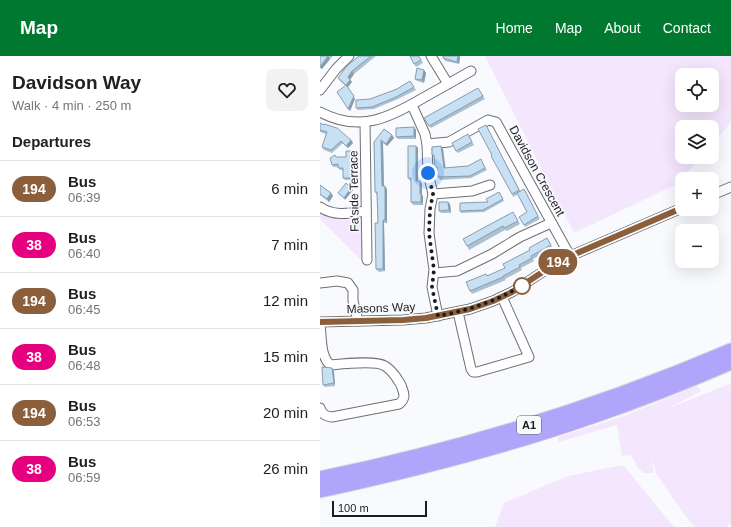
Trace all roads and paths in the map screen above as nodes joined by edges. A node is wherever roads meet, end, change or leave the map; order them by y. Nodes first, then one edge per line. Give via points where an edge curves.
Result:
1 (349, 56) edge
2 (432, 56) edge
3 (471, 71) dead end
4 (448, 84) junction
5 (320, 90) edge
6 (412, 105) junction
7 (320, 112) edge
8 (365, 122) junction
9 (427, 144) junction
10 (490, 185) dead end
11 (731, 187) edge
12 (719, 192) edge
13 (433, 194) junction
14 (320, 207) edge
15 (366, 211) junction
16 (675, 211) edge
17 (551, 223) junction
18 (570, 256) junction
19 (367, 260) dead end
20 (434, 273) junction
21 (320, 283) edge
22 (502, 297) junction
23 (458, 312) junction
24 (438, 316) junction
25 (358, 321) junction
26 (320, 322) edge
27 (320, 325) edge
28 (731, 350) edge
29 (322, 363) edge
30 (731, 363) edge
31 (320, 411) edge
32 (320, 478) edge
33 (320, 491) edge

1 - 5 street
2 - 4 street
3 - 4 street
4 - 6 street
6 - 8 street via 385,118
6 - 9 street
7 - 8 street via 333,117
8 - 15 street, Fa'side Terrace
9 - 13 street via 428,173
9 - 17 street, Davidson Crescent via 449,142 488,120 496,122
10 - 13 street via 472,191
11 - 12 street
13 - 20 street via 429,233
14 - 15 street via 334,214
15 - 19 street, Fa'side Terrace
16 - 18 street, Masons Way
17 - 18 street, Davidson Crescent
17 - 20 street via 457,271
18 - 22 street, Masons Way
20 - 24 street via 432,287
21 - 25 street via 348,283 353,290
22 - 23 street, Masons Way
22 - 23 street via 529,357 475,372 471,369
23 - 24 street, Masons Way
24 - 25 street, Masons Way via 396,321
25 - 26 street, Masons Way
27 - 29 street
28 - 32 highway, A1 via 620,395 531,425 417,457
29 - 31 street via 384,365 402,385 404,395 399,404 332,417
30 - 33 highway, A1 via 640,400 541,434 437,464

